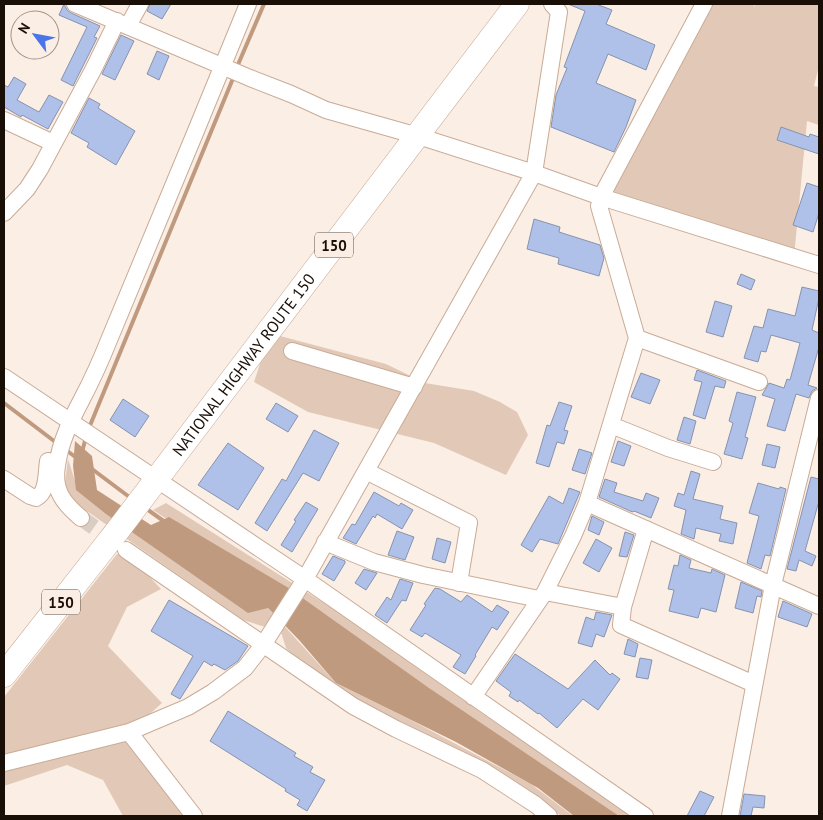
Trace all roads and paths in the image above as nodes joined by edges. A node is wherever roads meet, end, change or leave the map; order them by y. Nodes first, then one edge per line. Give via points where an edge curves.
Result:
1 (75, 4) edge
2 (140, 4) edge
3 (248, 4) edge
4 (517, 4) edge
5 (552, 4) edge
6 (704, 4) edge
7 (122, 24) junction
8 (222, 66) junction
9 (4, 120) edge
10 (418, 136) junction
11 (54, 143) junction
12 (534, 173) junction
13 (601, 197) junction
14 (4, 213) edge
15 (819, 265) edge
16 (637, 338) junction
17 (292, 351) dead end
18 (4, 377) edge
19 (759, 382) dead end
20 (414, 387) junction
21 (819, 398) edge
22 (73, 424) junction
23 (611, 425) junction
24 (812, 458) edge
25 (713, 462) dead end
26 (366, 471) junction
27 (4, 479) edge
28 (152, 483) junction
29 (587, 503) junction
30 (81, 518) tunnel mouth
31 (646, 529) junction
32 (122, 540) junction
33 (325, 542) junction
34 (302, 583) junction
35 (458, 583) junction
36 (772, 585) junction
37 (542, 596) junction
38 (819, 606) edge
39 (624, 607) junction
40 (263, 645) junction
41 (4, 675) edge
42 (754, 684) junction
43 (473, 697) junction
44 (130, 732) junction
45 (4, 763) edge
46 (194, 816) edge
47 (549, 816) edge
48 (645, 816) edge
49 (730, 816) edge

1 - 7 street
2 - 7 street
3 - 8 street
4 - 10 highway, NATIONAL HIGHWAY ROUTE 150 / 150
5 - 12 street via 559,12
6 - 13 street
7 - 8 street
7 - 11 street
8 - 10 street via 326,110
8 - 22 street
9 - 11 street
10 - 12 street
10 - 28 highway, NATIONAL HIGHWAY ROUTE 150 / 150
11 - 14 street via 27,189
12 - 13 street
12 - 20 street
13 - 15 street
13 - 16 street via 599,206
16 - 19 street
16 - 23 street
17 - 20 street
18 - 22 street
20 - 26 street
21 - 24 street
22 - 27 street via 50,444 40,496 30,496
22 - 28 street via 96,438
22 - 30 street via 59,454 56,480 67,505
23 - 25 street
23 - 29 street
24 - 36 street
26 - 33 street
26 - 35 street via 469,523
28 - 32 highway, NATIONAL HIGHWAY ROUTE 150 / 150
28 - 34 street
29 - 31 street
29 - 37 street
31 - 36 street
31 - 39 street
32 - 40 street
32 - 41 highway, NATIONAL HIGHWAY ROUTE 150 / 150
33 - 34 street
33 - 35 street via 374,562
34 - 40 street
34 - 43 street
35 - 37 street
36 - 38 street
36 - 42 street
37 - 39 street
37 - 43 street
39 - 42 street via 621,625
40 - 44 street via 245,668 213,692 188,707
40 - 47 street via 353,706 482,770
42 - 49 street
43 - 48 street
44 - 45 street
44 - 46 street

